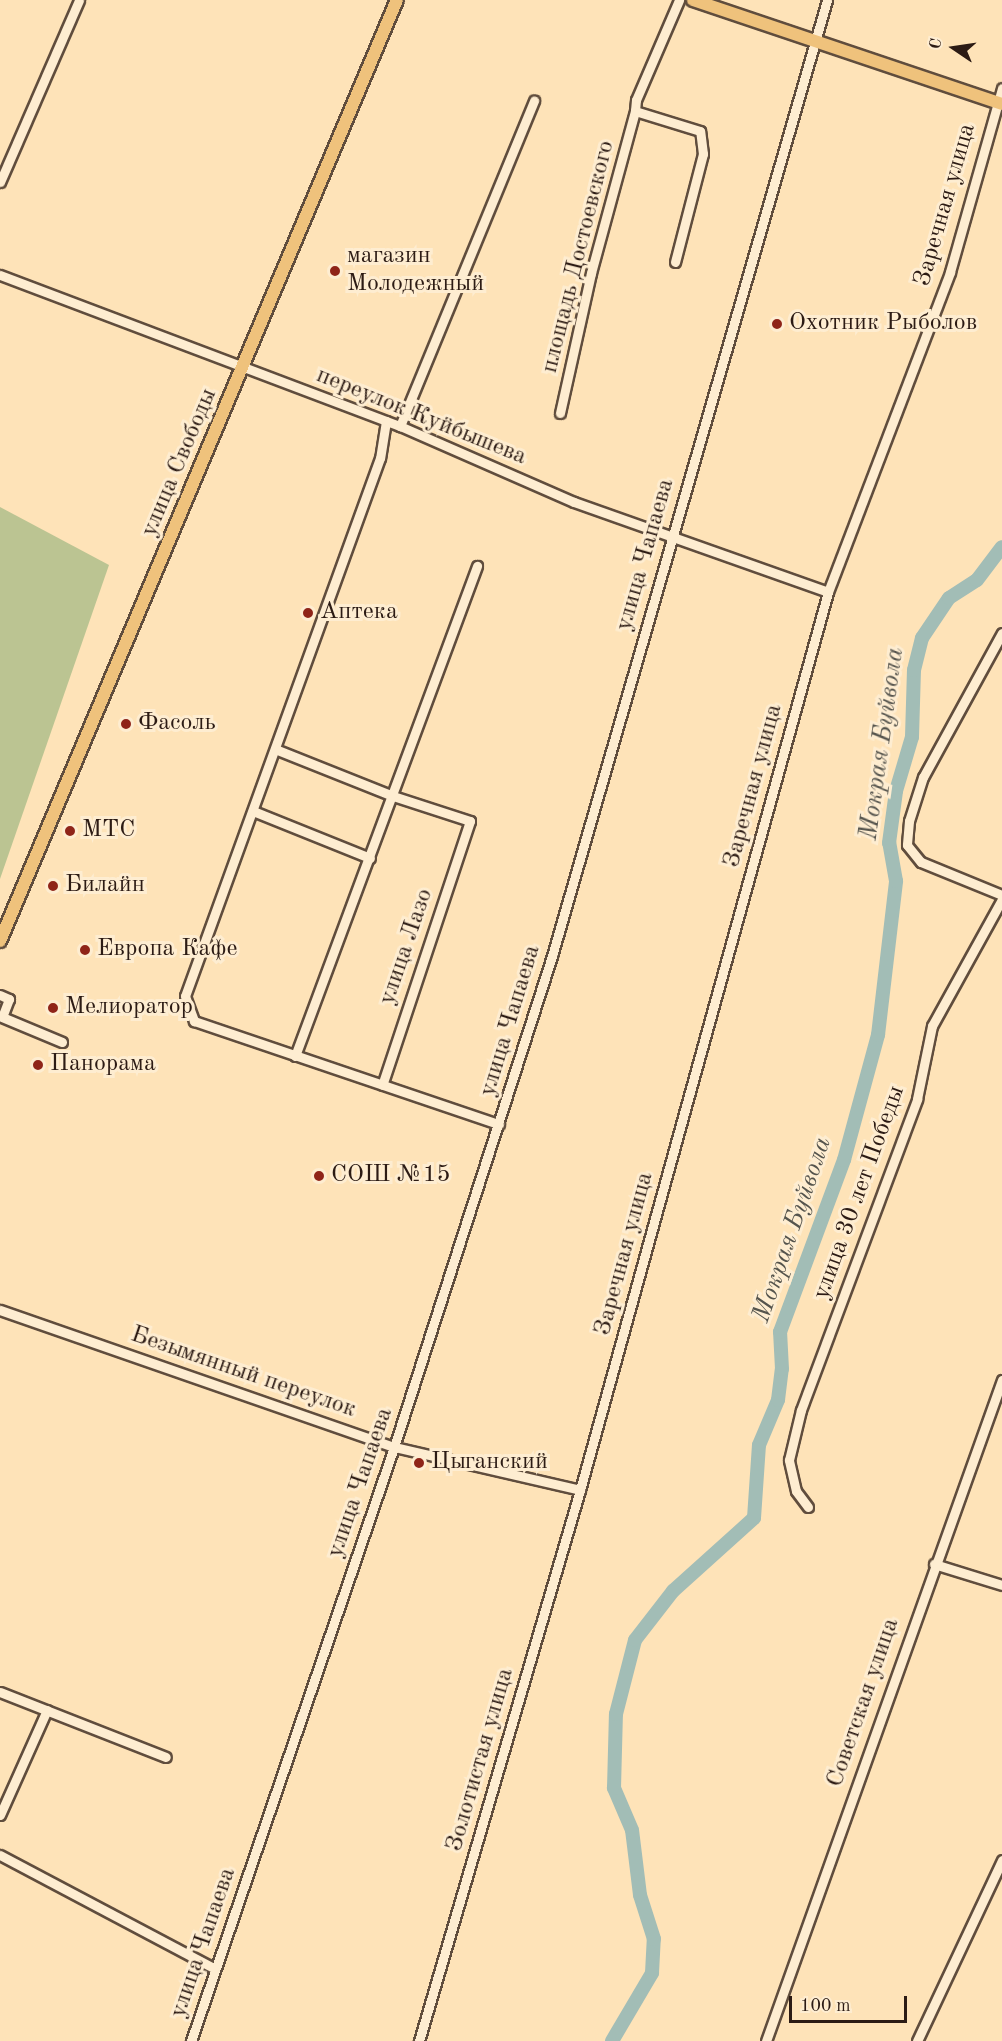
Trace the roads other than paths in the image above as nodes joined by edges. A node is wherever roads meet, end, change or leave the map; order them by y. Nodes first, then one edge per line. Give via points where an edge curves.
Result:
1 (79, 0) edge
2 (397, 0) edge
3 (679, 0) edge
4 (693, 0) edge
5 (827, 0) edge
6 (815, 40) junction
7 (1002, 88) edge
8 (534, 101) dead end
9 (999, 103) edge
10 (635, 111) junction
11 (0, 182) edge
12 (675, 262) dead end
13 (0, 275) edge
14 (243, 367) junction
15 (560, 413) dead end
16 (386, 421) junction
17 (400, 426) junction
18 (671, 536) junction
19 (477, 566) dead end
20 (828, 592) junction
21 (1002, 633) edge
22 (275, 749) junction
23 (393, 796) junction
24 (253, 811) junction
25 (370, 858) junction
26 (1002, 897) edge
27 (0, 941) edge
28 (0, 995) edge
29 (62, 1041) dead end
30 (295, 1056) junction
31 (382, 1086) junction
32 (499, 1124) junction
33 (0, 1310) edge
34 (1002, 1380) edge
35 (394, 1447) junction
36 (580, 1490) junction
37 (808, 1507) dead end
38 (934, 1564) junction
39 (1002, 1585) edge
40 (0, 1692) edge
41 (47, 1710) junction
42 (166, 1756) dead end
43 (0, 1815) edge
44 (0, 1855) edge
45 (1002, 1860) edge
46 (215, 1969) junction
47 (191, 2041) edge
48 (418, 2041) edge
49 (766, 2041) edge
50 (916, 2041) edge

1 - 11 street
2 - 14 main road, улица Свободы
3 - 10 street, площадь Достоевского
4 - 6 main road
5 - 6 street, улица Чапаева
6 - 9 main road
6 - 18 street, улица Чапаева
7 - 9 street, Заречная улица
8 - 17 street
9 - 20 street, Заречная улица via 950,272
10 - 12 street via 700,131 703,154
10 - 15 street, площадь Достоевского via 591,273
13 - 14 street, переулок Куйбышева
14 - 16 street, переулок Куйбышева
14 - 27 main road, улица Свободы
16 - 17 street, переулок Куйбышева
16 - 22 street via 380,458
17 - 18 street, переулок Куйбышева via 574,502
18 - 20 street, переулок Куйбышева
18 - 32 street, улица Чапаева via 552,956
19 - 23 street
20 - 36 street, Заречная улица
21 - 26 street via 923,777 909,821 907,845 921,862
22 - 23 street
22 - 24 street
23 - 25 street
23 - 31 street, улица Лазо via 470,821
24 - 25 street
24 - 30 street via 185,996 194,1021
25 - 30 street
26 - 37 street, улица 30 лет Победы via 932,1026 917,1100 801,1410 789,1460 796,1491
28 - 29 street via 9,999 2,1017
30 - 31 street
31 - 32 street
32 - 35 street, улица Чапаева
33 - 35 street, Безымянный переулок
34 - 38 street, Советская улица
35 - 36 street, Безымянный переулок
35 - 46 street, улица Чапаева
36 - 48 street, Золотистая улица
38 - 39 street
38 - 49 street, Советская улица
40 - 41 street
41 - 42 street
41 - 43 street
44 - 46 street
45 - 50 street
46 - 47 street, улица Чапаева

